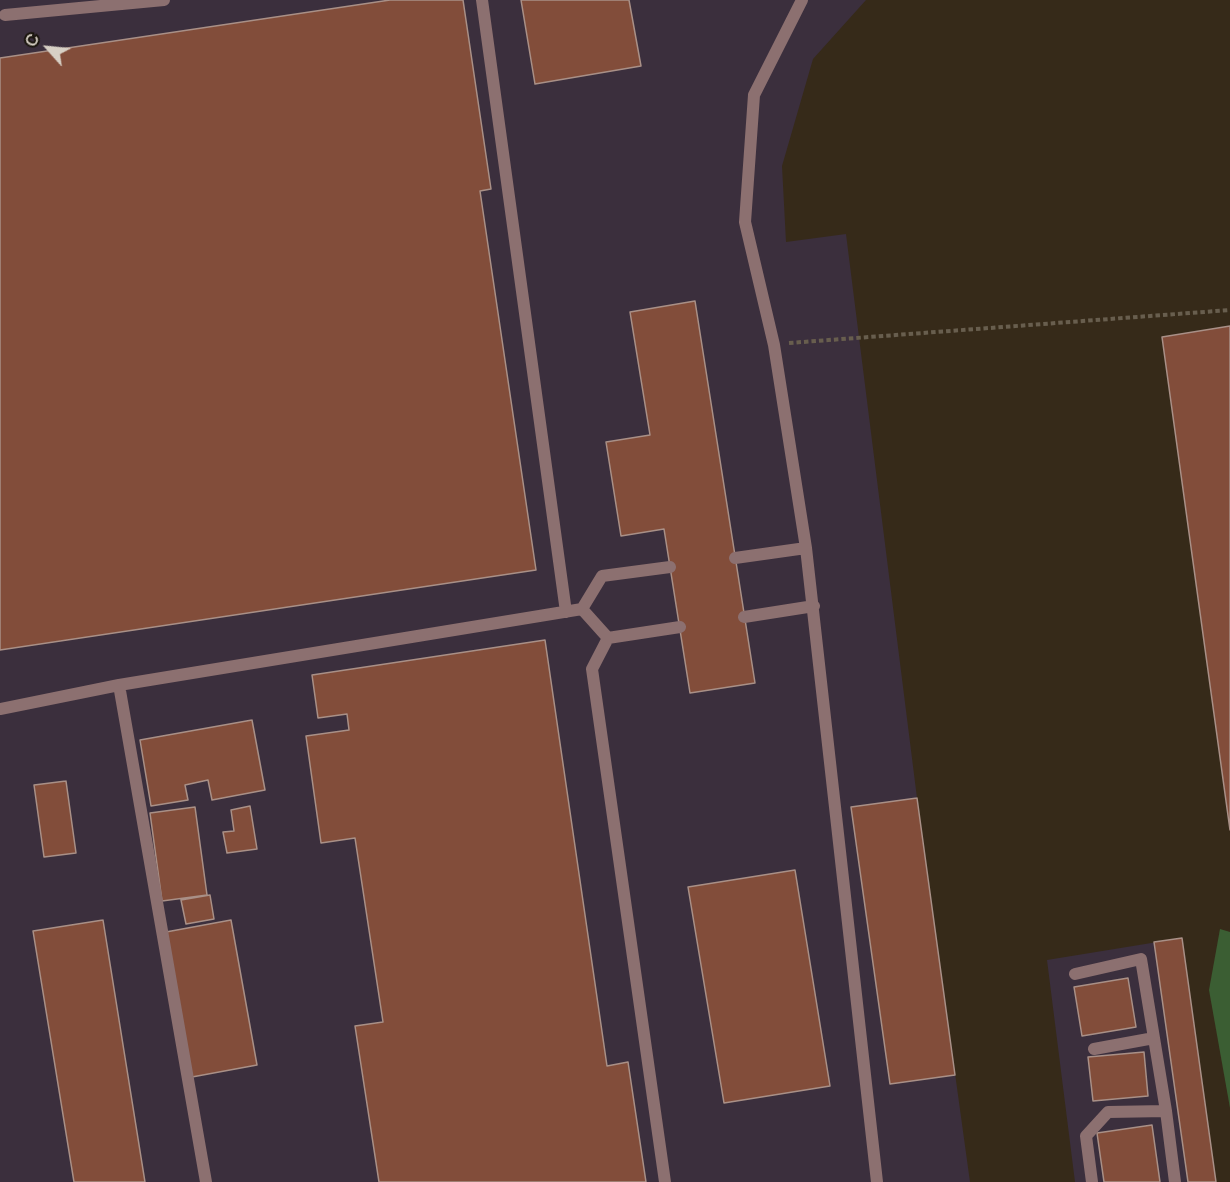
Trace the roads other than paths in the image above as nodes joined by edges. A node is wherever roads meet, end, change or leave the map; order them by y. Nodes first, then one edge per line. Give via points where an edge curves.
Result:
1 (164, 0) edge
2 (482, 0) edge
3 (802, 0) edge
4 (5, 15) dead end
5 (806, 548) junction
6 (735, 558) dead end
7 (670, 567) dead end
8 (814, 606) junction
9 (582, 609) junction
10 (566, 612) junction
11 (744, 617) dead end
12 (680, 627) dead end
13 (608, 638) junction
14 (119, 685) junction
15 (0, 708) edge
16 (1075, 974) dead end
17 (1154, 1038) junction
18 (1094, 1049) dead end
19 (1166, 1111) junction
20 (206, 1182) edge
21 (665, 1182) edge
22 (877, 1182) edge
23 (1092, 1182) edge
24 (1175, 1182) edge

1 - 4 lane
2 - 10 lane
3 - 5 lane via 753,95 745,222 774,345
5 - 6 lane
5 - 8 lane
7 - 9 lane via 603,576
8 - 11 lane
8 - 22 lane
9 - 10 lane
9 - 13 lane
10 - 14 lane
12 - 13 lane
13 - 21 lane via 592,669
14 - 15 lane
14 - 20 lane
16 - 17 lane via 1141,959
17 - 18 lane
17 - 19 lane
19 - 23 lane via 1108,1112 1086,1136
19 - 24 lane

